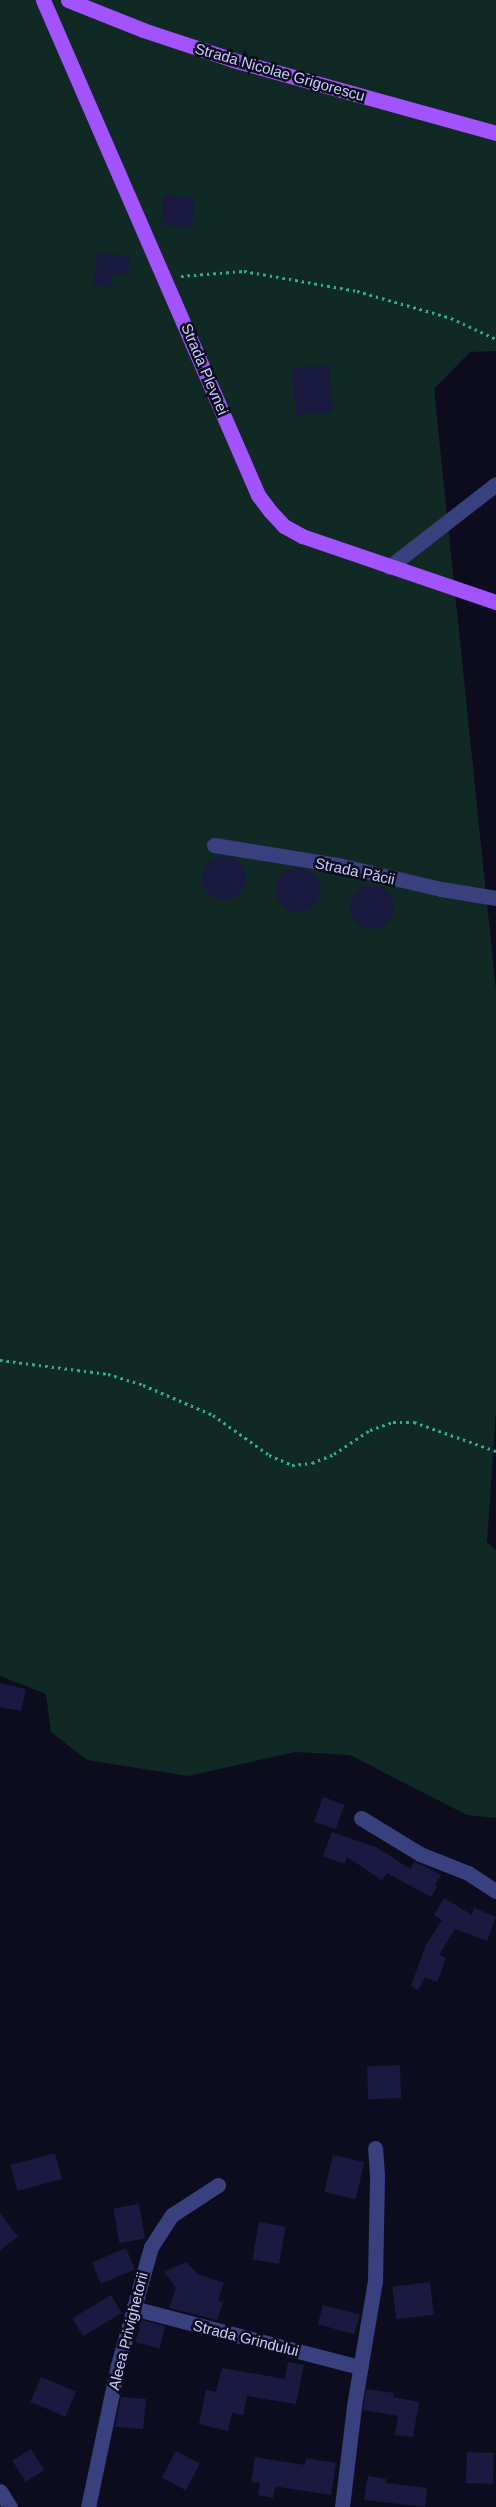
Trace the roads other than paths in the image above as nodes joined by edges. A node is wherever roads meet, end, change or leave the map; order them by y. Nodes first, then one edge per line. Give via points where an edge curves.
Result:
1 (43, 0) edge
2 (68, 0) edge
3 (496, 133) edge
4 (496, 484) edge
5 (389, 567) junction
6 (496, 602) edge
7 (214, 845) dead end
8 (496, 898) edge
9 (361, 1818) dead end
10 (496, 1891) edge
11 (375, 2148) dead end
12 (218, 2185) dead end
13 (132, 2308) junction
14 (360, 2367) junction
15 (0, 2491) edge
16 (10, 2507) edge
17 (88, 2507) edge
18 (342, 2507) edge

1 - 5 main road, Strada Plevnei via 258,495 284,526 302,536
2 - 3 main road, Strada Nicolae Grigorescu via 143,30 233,60
4 - 5 street
5 - 6 main road, Strada Plevnei
7 - 8 street, Strada Păcii via 338,865
9 - 10 street via 420,1854 468,1873
11 - 14 street via 378,2175 375,2281
12 - 13 street, Aleea Privighetorii via 184,2205 161,2229 151,2247
13 - 14 street, Strada Grindului
13 - 17 street, Aleea Privighetorii
14 - 18 street
15 - 16 street

